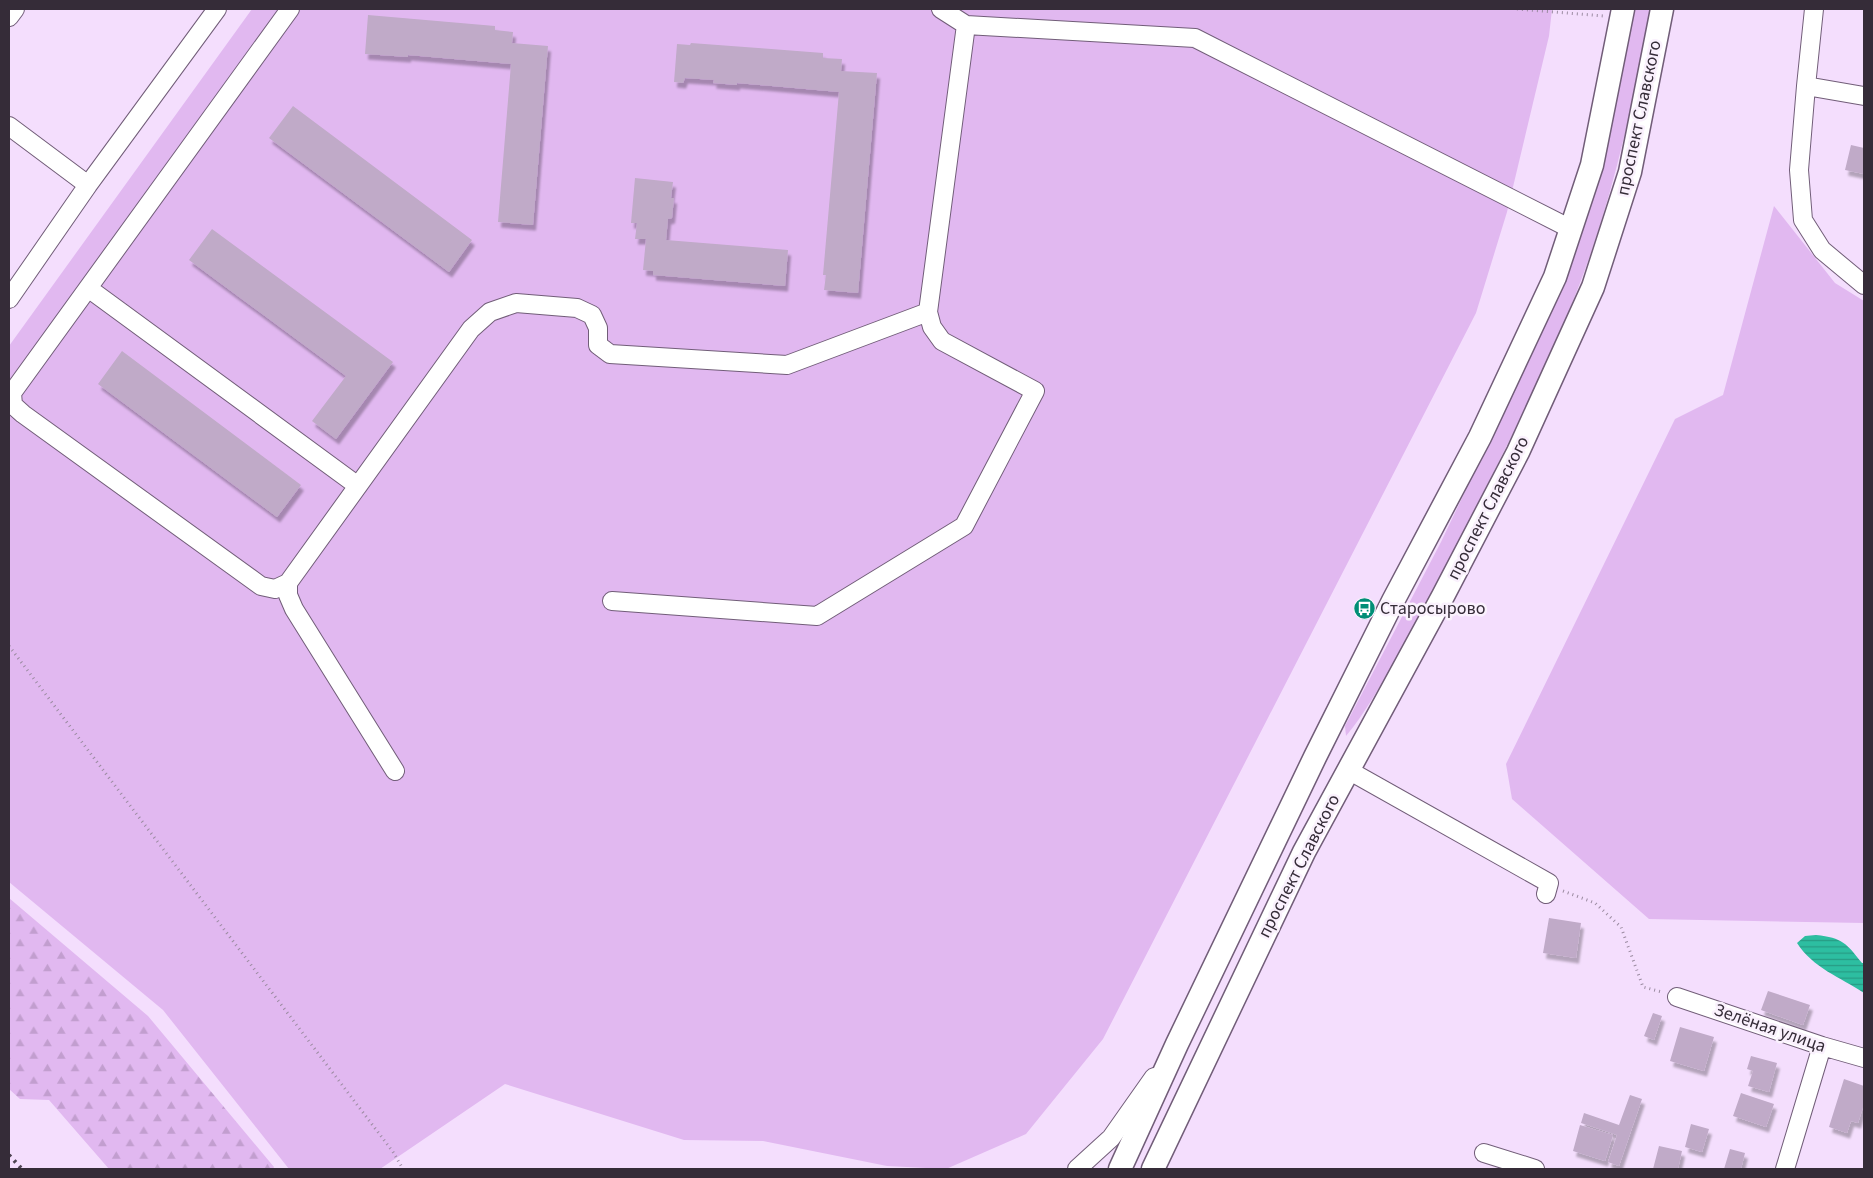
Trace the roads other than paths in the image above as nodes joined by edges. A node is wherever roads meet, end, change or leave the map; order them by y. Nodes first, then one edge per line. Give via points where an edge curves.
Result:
1 (15, 9) edge
2 (217, 9) edge
3 (290, 9) edge
4 (941, 9) edge
5 (1662, 9) edge
6 (1814, 9) edge
7 (1622, 13) edge
8 (9, 17) edge
9 (966, 25) junction
10 (1806, 86) junction
11 (1864, 96) edge
12 (9, 126) edge
13 (88, 185) junction
14 (1570, 229) junction
15 (1864, 285) edge
16 (88, 288) junction
17 (9, 299) edge
18 (928, 312) junction
19 (10, 395) edge
20 (358, 486) junction
21 (288, 583) junction
22 (612, 601) dead end
23 (1348, 770) junction
24 (395, 771) dead end
25 (1547, 890) road end
26 (1677, 997) road end
27 (1177, 1044) junction
28 (1822, 1046) junction
29 (1864, 1058) edge
30 (1204, 1060) junction
31 (1484, 1154) dead end
32 (1077, 1169) edge
33 (1120, 1169) edge
34 (1153, 1169) edge
35 (1165, 1169) edge
36 (1535, 1169) edge
37 (1785, 1169) edge

1 - 8 street
2 - 13 street
3 - 16 street
4 - 9 street
5 - 23 main road, проспект Славского via 1630,172 1593,287 1518,452
6 - 10 street
7 - 14 main road, проспект Славского via 1592,165
9 - 14 street via 1194,38
9 - 18 street
10 - 11 street
10 - 15 street via 1799,170 1802,220 1822,250
12 - 13 street
13 - 17 street
14 - 27 main road, проспект Славского via 1555,276 1480,437 1319,749
16 - 19 street
16 - 20 street
18 - 20 street via 787,365 610,354 598,345 598,328 592,315 577,308 516,303 490,312 471,329
18 - 22 street via 932,328 942,341 1035,391 964,526 817,616
19 - 21 street via 13,405 23,414 261,586 275,589
20 - 21 street
21 - 24 street via 288,595 294,610
23 - 25 street via 1549,883
23 - 30 main road, проспект Славского via 1304,852
26 - 28 street, Зелёная улица
27 - 32 street via 1112,1138
27 - 33 main road, проспект Славского
28 - 29 street, Зелёная улица
28 - 37 street
30 - 34 main road, проспект Славского
30 - 35 street
31 - 36 street

